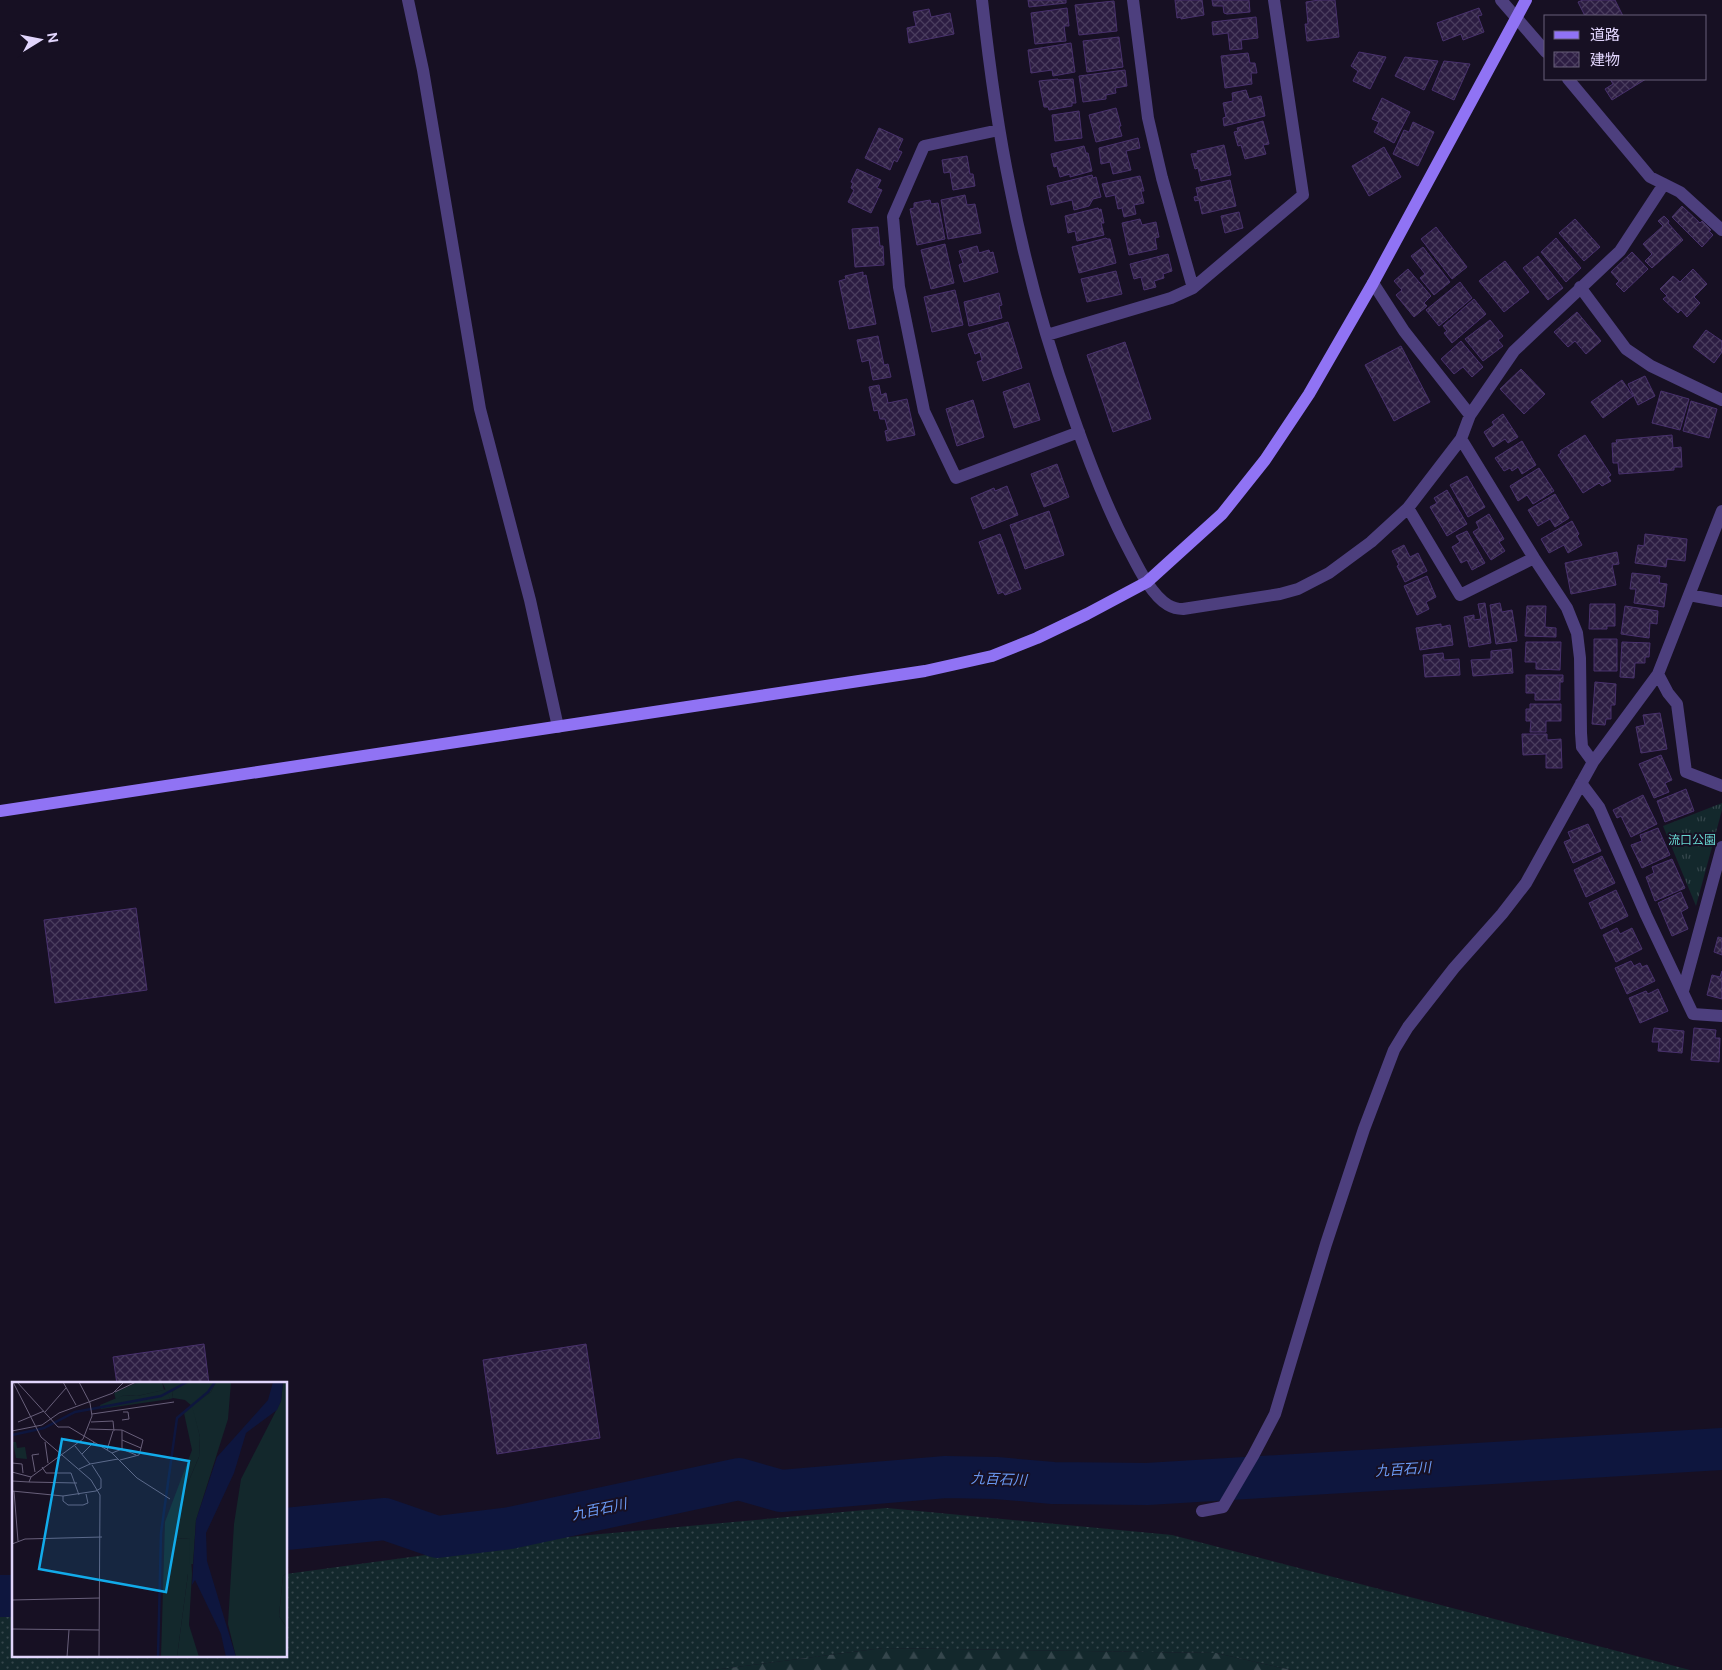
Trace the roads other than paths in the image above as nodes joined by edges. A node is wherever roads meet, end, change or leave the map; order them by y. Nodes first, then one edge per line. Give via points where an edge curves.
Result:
1 (408, 0) edge
2 (982, 0) edge
3 (1133, 0) edge
4 (1274, 0) edge
5 (1500, 0) edge
6 (1526, 0) edge
7 (1516, 17) junction
8 (1544, 50) edge
9 (1569, 80) edge
10 (999, 130) junction
11 (1664, 184) junction
12 (1722, 230) edge
13 (1373, 283) junction
14 (1580, 287) junction
15 (1193, 288) junction
16 (1047, 336) junction
17 (1722, 400) edge
18 (1470, 415) junction
19 (1079, 432) junction
20 (1461, 439) junction
21 (1408, 508) junction
22 (1722, 511) edge
23 (1534, 558) junction
24 (1147, 582) junction
25 (1689, 595) junction
26 (1722, 601) edge
27 (1658, 674) junction
28 (558, 727) junction
29 (1593, 762) junction
30 (1582, 784) junction
31 (1722, 786) edge
32 (0, 811) edge
33 (1722, 847) edge
34 (1683, 991) junction
35 (1722, 1016) edge
36 (1202, 1511) dead end

1 - 28 street via 423,70 480,409 530,600
2 - 10 street
3 - 15 street via 1148,118
4 - 15 street via 1303,194
5 - 7 street
6 - 7 street
7 - 8 street
7 - 13 street
9 - 11 street via 1650,177
10 - 16 street via 1021,239
10 - 19 street via 924,146 892,217 898,288 924,411 956,478
11 - 12 street via 1680,192
11 - 14 street via 1620,251
13 - 18 street via 1404,331
13 - 24 street via 1309,394 1265,460 1222,514
14 - 17 street via 1626,349 1651,366
14 - 18 street via 1514,350
15 - 16 street via 1171,298
16 - 19 street
18 - 20 street
19 - 24 street via 1096,480
20 - 21 street
20 - 23 street
21 - 23 street via 1460,595
21 - 24 street via 1343,563 1298,589 1183,609 1169,605
22 - 25 street
23 - 29 street via 1567,608 1578,633 1582,747
24 - 28 street via 1037,638 964,663
25 - 26 street
25 - 27 street
27 - 29 street
27 - 31 street via 1677,704 1686,772
28 - 32 street
29 - 30 street
30 - 34 street via 1599,807
30 - 36 street via 1526,883 1448,976 1394,1050 1326,1244 1274,1414 1223,1507
33 - 34 street
34 - 35 street via 1693,1014

